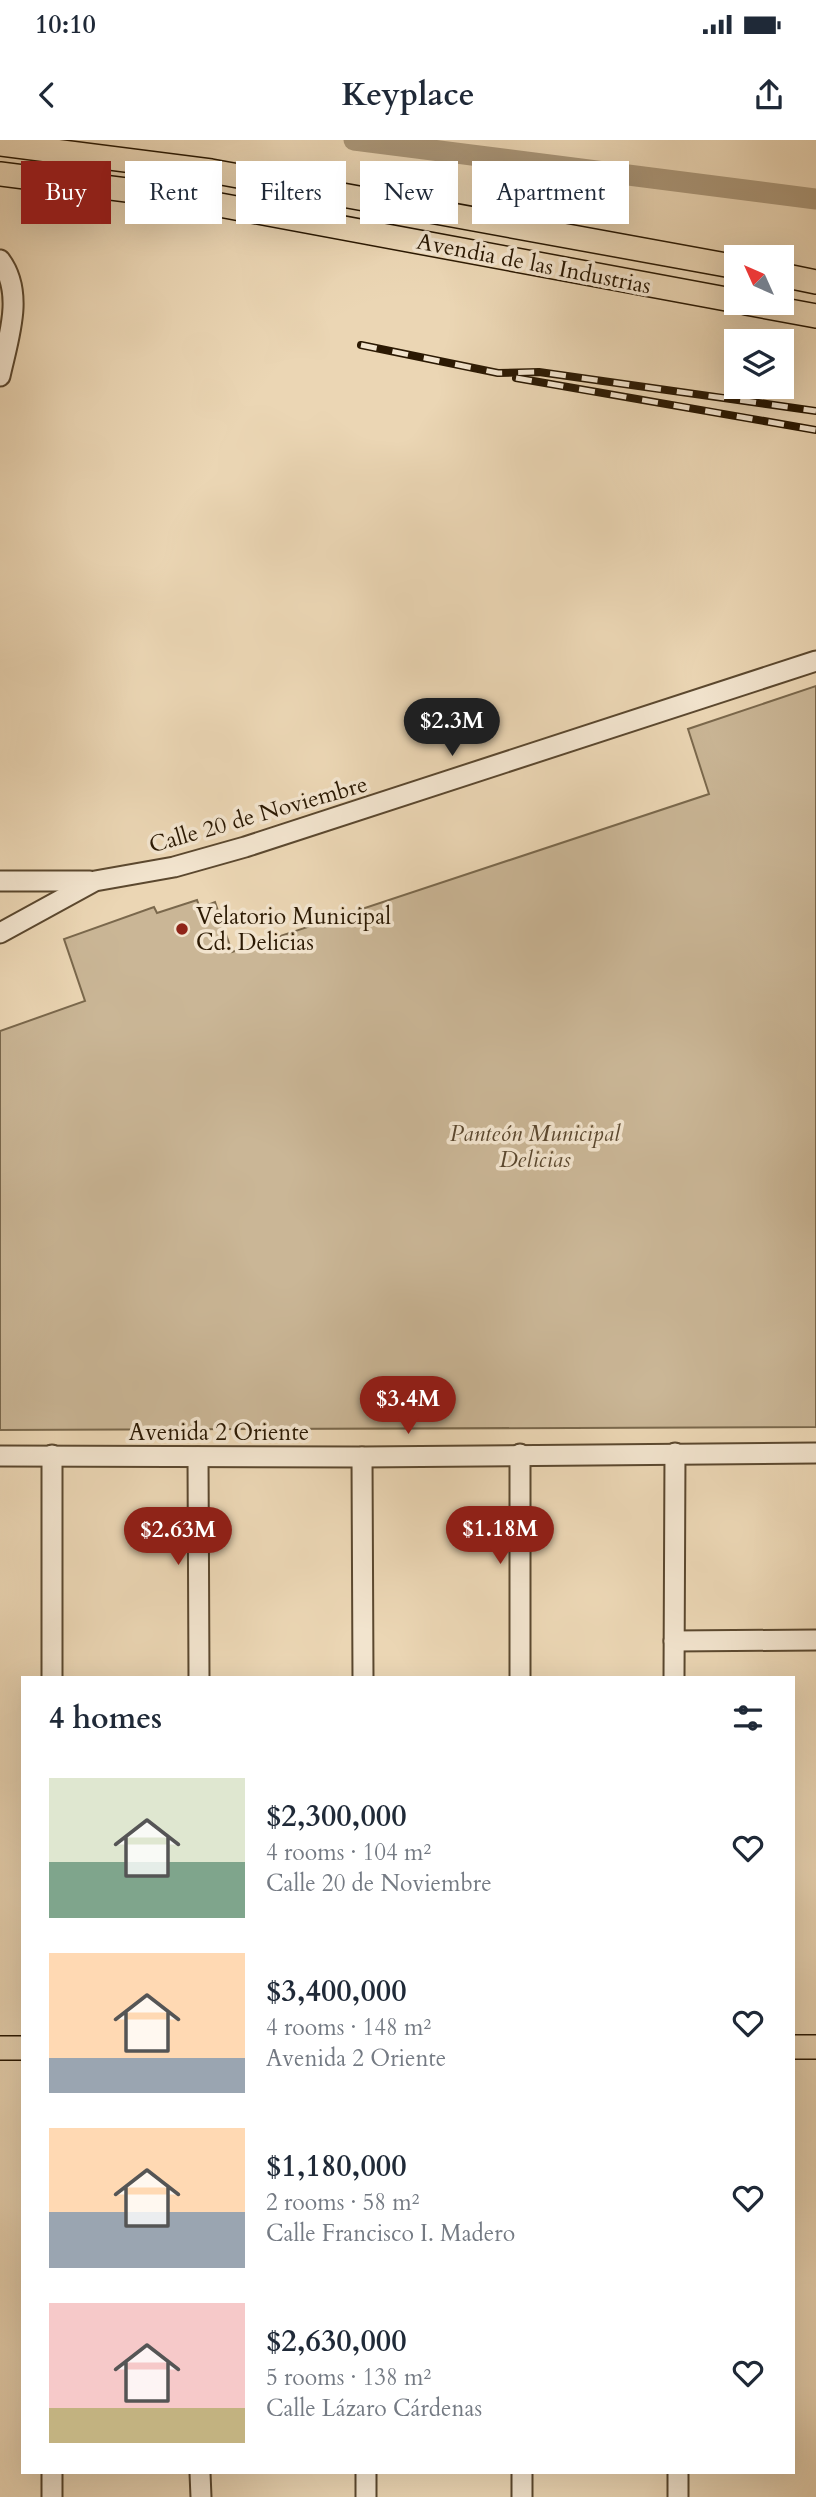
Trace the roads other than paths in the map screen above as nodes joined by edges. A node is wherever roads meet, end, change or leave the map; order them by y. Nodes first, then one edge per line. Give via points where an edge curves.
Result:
1 (0, 144) edge
2 (0, 174) edge
3 (0, 260) edge
4 (724, 265) edge
5 (794, 277) edge
6 (816, 282) edge
7 (724, 299) edge
8 (794, 312) edge
9 (816, 316) edge
10 (0, 376) edge
11 (816, 661) edge
12 (0, 881) edge
13 (95, 881) junction
14 (0, 933) edge
15 (675, 1453) junction
16 (816, 1453) edge
17 (520, 1454) junction
18 (52, 1455) junction
19 (0, 1456) edge
20 (198, 1457) junction
21 (362, 1457) junction
22 (816, 1640) edge
23 (674, 1641) junction
24 (52, 1676) edge
25 (199, 1676) edge
26 (363, 1676) edge
27 (520, 1676) edge
28 (674, 1676) edge
29 (795, 2047) edge
30 (816, 2047) edge
31 (0, 2048) edge
32 (21, 2048) edge
33 (52, 2474) edge
34 (200, 2474) edge
35 (366, 2474) edge
36 (522, 2474) edge
37 (678, 2474) edge
38 (52, 2497) edge
39 (201, 2497) edge
40 (366, 2497) edge
41 (523, 2497) edge
42 (678, 2497) edge

1 - 4 main road, Avendia de las Industrias via 212,171
2 - 7 main road, Avendia de las Industrias via 166,195
3 - 10 street via 14,284
5 - 6 main road
8 - 9 main road
11 - 13 street, Calle 20 de Noviembre via 245,847 174,867
12 - 13 street
13 - 14 street, Calle 20 de Noviembre
15 - 16 street, Avenida 2 Oriente
15 - 17 street, Avenida 2 Oriente
15 - 23 street
17 - 21 street, Avenida 2 Oriente
17 - 27 street
18 - 19 street, Avenida 2 Oriente
18 - 20 street, Avenida 2 Oriente
18 - 24 street
20 - 21 street, Avenida 2 Oriente
20 - 25 street
21 - 26 street
22 - 23 street
23 - 28 street
29 - 30 main road
31 - 32 main road
33 - 38 street
34 - 39 street
35 - 40 street
36 - 41 street
37 - 42 street

